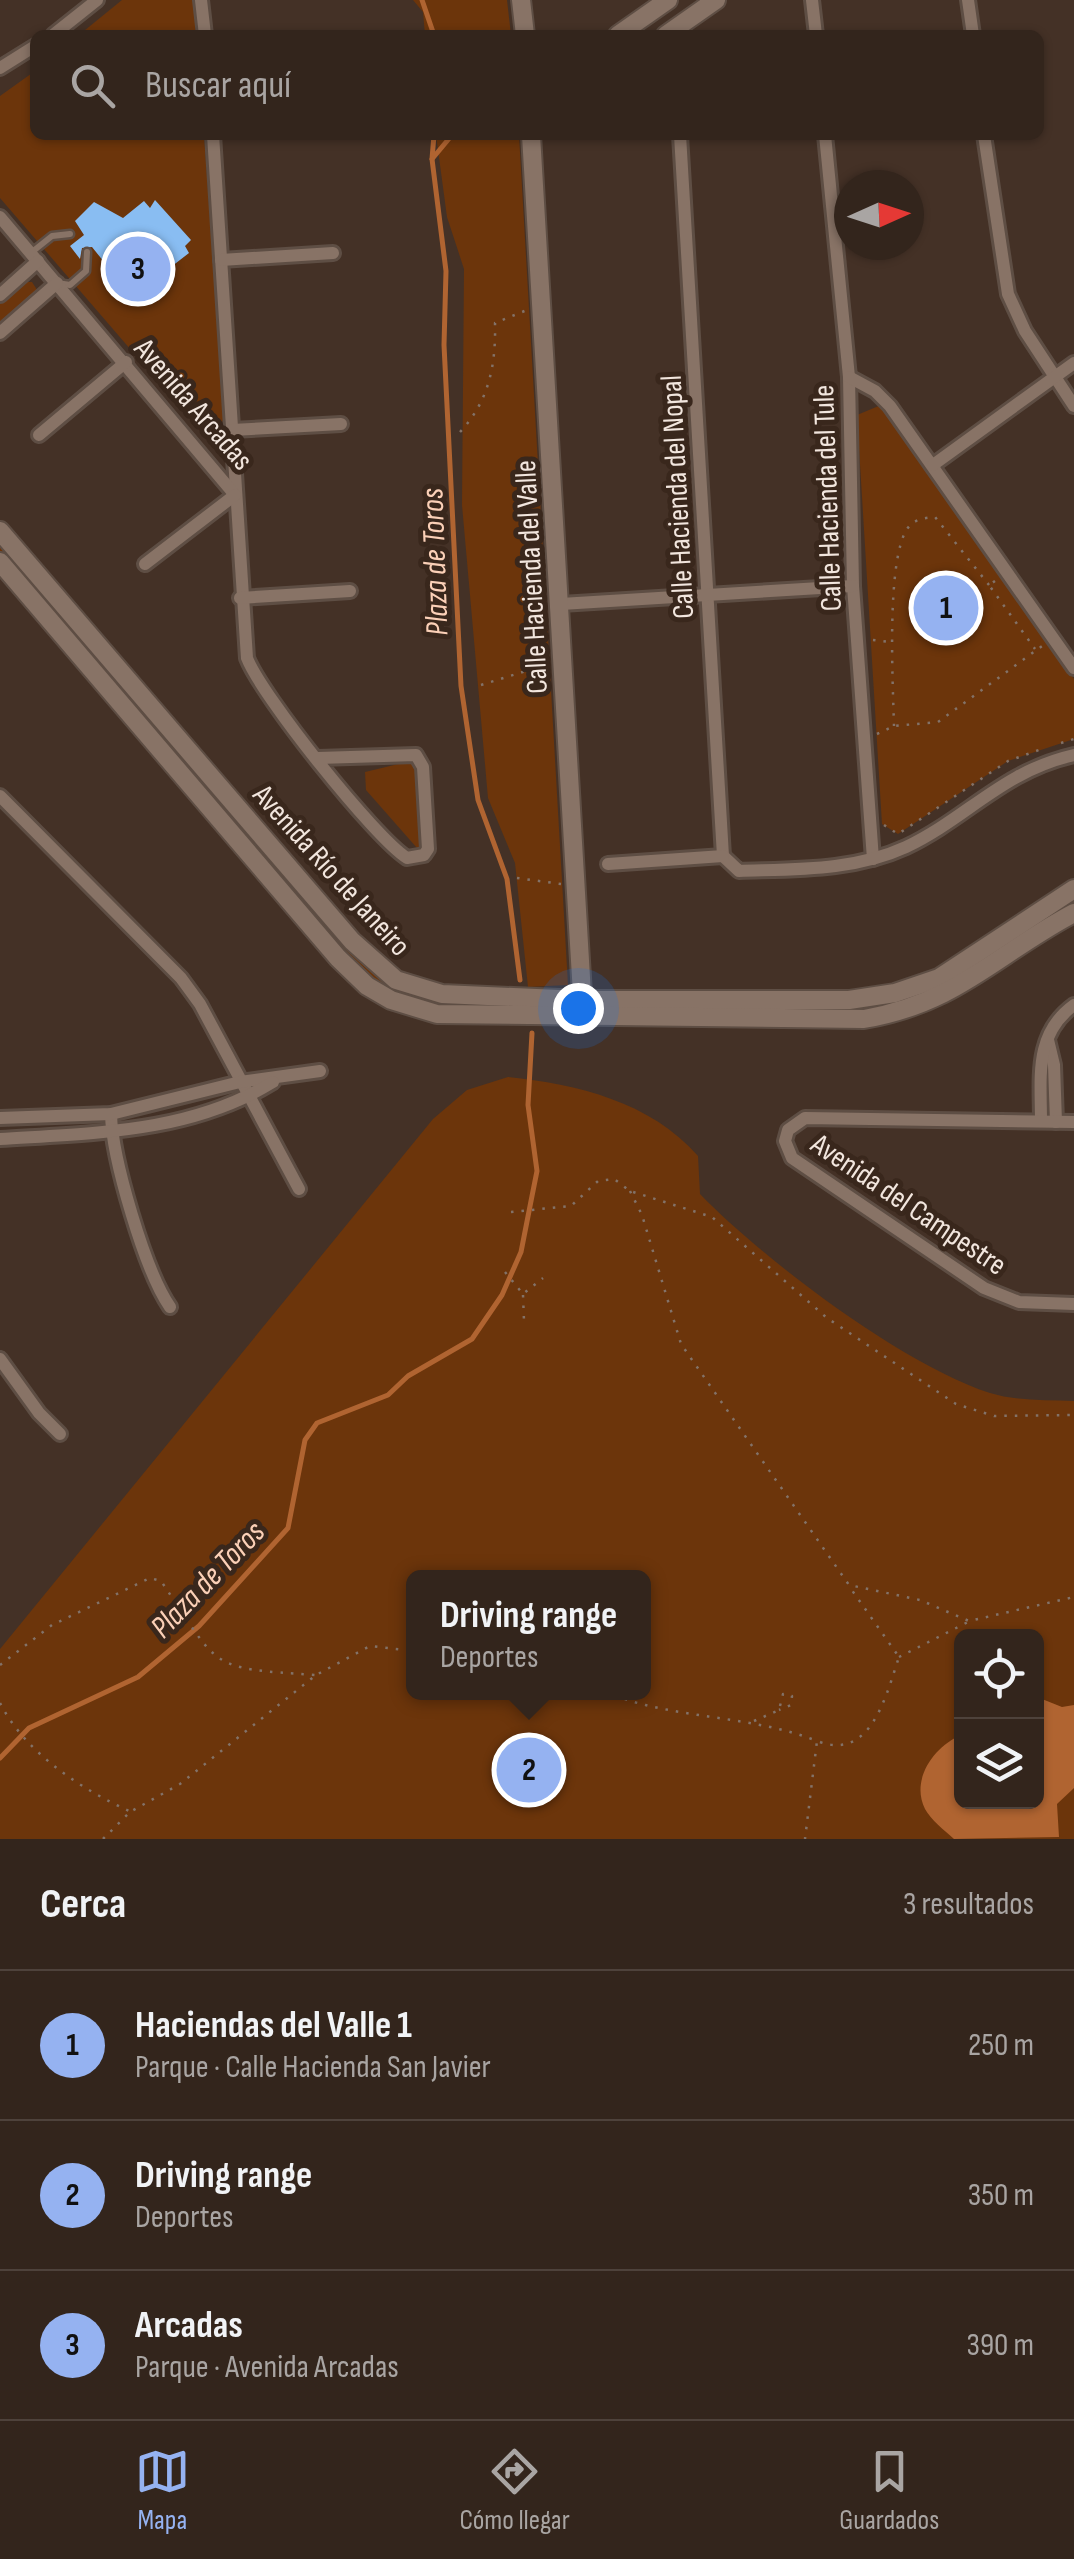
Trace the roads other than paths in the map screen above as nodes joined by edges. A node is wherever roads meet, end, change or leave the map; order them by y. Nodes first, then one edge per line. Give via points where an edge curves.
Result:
1 (97, 0) edge
2 (202, 0) edge
3 (521, 0) edge
4 (668, 0) edge
5 (716, 0) edge
6 (812, 0) edge
7 (968, 0) edge
8 (58, 30) edge
9 (204, 30) edge
10 (525, 30) edge
11 (625, 30) edge
12 (674, 30) edge
13 (815, 30) edge
14 (971, 30) edge
15 (30, 49) edge
16 (0, 68) edge
17 (212, 140) edge
18 (531, 140) edge
19 (680, 140) edge
20 (825, 140) edge
21 (985, 140) edge
22 (0, 217) edge
23 (70, 234) dead end
24 (87, 252) dead end
25 (332, 253) dead end
26 (35, 257) junction
27 (221, 260) junction
28 (57, 283) junction
29 (0, 294) edge
30 (0, 333) edge
31 (126, 362) junction
32 (1074, 363) edge
33 (848, 377) junction
34 (1053, 378) junction
35 (1074, 406) edge
36 (341, 424) dead end
37 (232, 430) junction
38 (39, 435) dead end
39 (934, 466) junction
40 (236, 495) junction
41 (0, 531) edge
42 (0, 562) edge
43 (145, 564) dead end
44 (853, 586) junction
45 (350, 591) dead end
46 (708, 594) junction
47 (240, 598) junction
48 (561, 604) junction
49 (1074, 668) edge
50 (1074, 755) edge
51 (318, 758) junction
52 (0, 796) edge
53 (724, 856) junction
54 (873, 859) junction
55 (608, 864) dead end
56 (1074, 889) edge
57 (1074, 912) edge
58 (1074, 1005) edge
59 (583, 1009) junction
60 (1048, 1040) junction
61 (320, 1071) dead end
62 (277, 1080) junction
63 (240, 1082) junction
64 (248, 1097) junction
65 (112, 1114) junction
66 (0, 1118) edge
67 (1041, 1121) junction
68 (1056, 1122) junction
69 (1074, 1122) edge
70 (112, 1134) junction
71 (0, 1139) edge
72 (299, 1190) dead end
73 (1074, 1304) edge
74 (170, 1307) dead end
75 (0, 1360) edge
76 (60, 1434) dead end

1 - 8 street
2 - 9 street
3 - 10 main road
4 - 11 main road
5 - 12 main road
6 - 13 street
7 - 14 street
15 - 16 street
17 - 27 street, Avenida Arcadas
18 - 48 main road, Calle Hacienda del Valle
19 - 46 street, Calle Hacienda del Nopal
20 - 33 street, Calle Hacienda del Tule
21 - 34 street via 1008,294
22 - 26 street, Avenida Arcadas
23 - 26 lane via 52,236
24 - 28 lane via 86,271 70,284
25 - 27 street
26 - 28 street, Avenida Arcadas
26 - 29 street
27 - 37 street, Avenida Arcadas
28 - 30 street
28 - 31 street, Avenida Arcadas
31 - 38 street
31 - 40 street, Avenida Arcadas
32 - 34 street
33 - 39 street via 883,399
33 - 44 street, Calle Hacienda del Tule
34 - 35 street
34 - 39 street
36 - 37 street
37 - 40 street, Avenida Arcadas
39 - 49 street
40 - 43 street
40 - 47 street
41 - 59 main road, Avenida Río de Janeiro via 382,971 429,992
42 - 59 main road, Avenida Río de Janeiro via 368,986 437,1014
44 - 46 street
44 - 54 street, Calle Hacienda del Tule
45 - 47 street
46 - 48 street
46 - 53 street, Calle Hacienda del Nopal
47 - 51 street via 254,676
48 - 59 main road, Calle Hacienda del Valle
50 - 54 street via 1009,778 907,846
51 - 51 street via 416,756 423,767 424,855 400,854
52 - 63 street via 181,978
53 - 54 street via 739,871
53 - 55 street
56 - 59 main road, Avenida Río de Janeiro via 938,978 895,993
57 - 59 main road, Avenida Río de Janeiro via 948,994 897,1013 864,1019
58 - 60 street via 1056,1020
60 - 67 street via 1041,1059
60 - 68 street
61 - 62 street
62 - 63 street
62 - 64 street
63 - 64 street
63 - 65 street
64 - 70 street
64 - 72 street
65 - 66 street
65 - 70 street
67 - 68 street, Avenida del Campestre
67 - 73 street, Avenida del Campestre via 805,1118 785,1141 792,1158 984,1288 1019,1302
68 - 69 street, Avenida del Campestre
70 - 71 street
70 - 74 street via 154,1284
75 - 76 street

